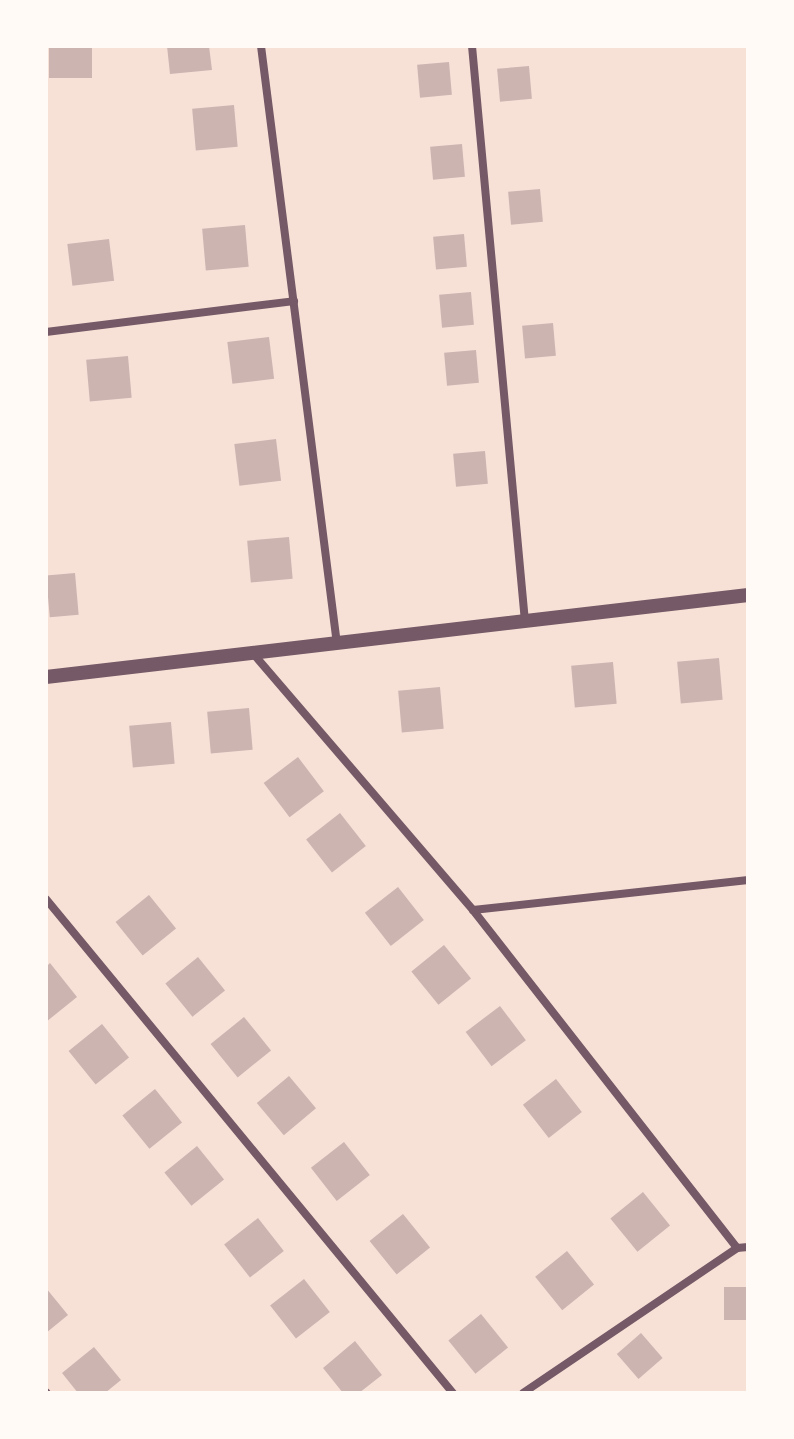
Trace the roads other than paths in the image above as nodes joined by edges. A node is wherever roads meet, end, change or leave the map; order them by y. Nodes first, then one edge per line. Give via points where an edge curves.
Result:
1 (261, 46) edge
2 (472, 46) edge
3 (294, 301) junction
4 (46, 332) edge
5 (748, 595) edge
6 (525, 622) junction
7 (337, 645) junction
8 (250, 651) junction
9 (46, 677) edge
10 (748, 880) edge
11 (46, 899) edge
12 (473, 910) junction
13 (748, 1247) edge
14 (737, 1248) junction
15 (453, 1393) edge
16 (523, 1393) edge

1 - 3 street
2 - 6 street
3 - 4 street
3 - 7 street
5 - 6 street
6 - 7 street
7 - 8 street
8 - 9 street
8 - 12 street
10 - 12 street
11 - 15 street
12 - 14 street
13 - 14 street
14 - 16 street

